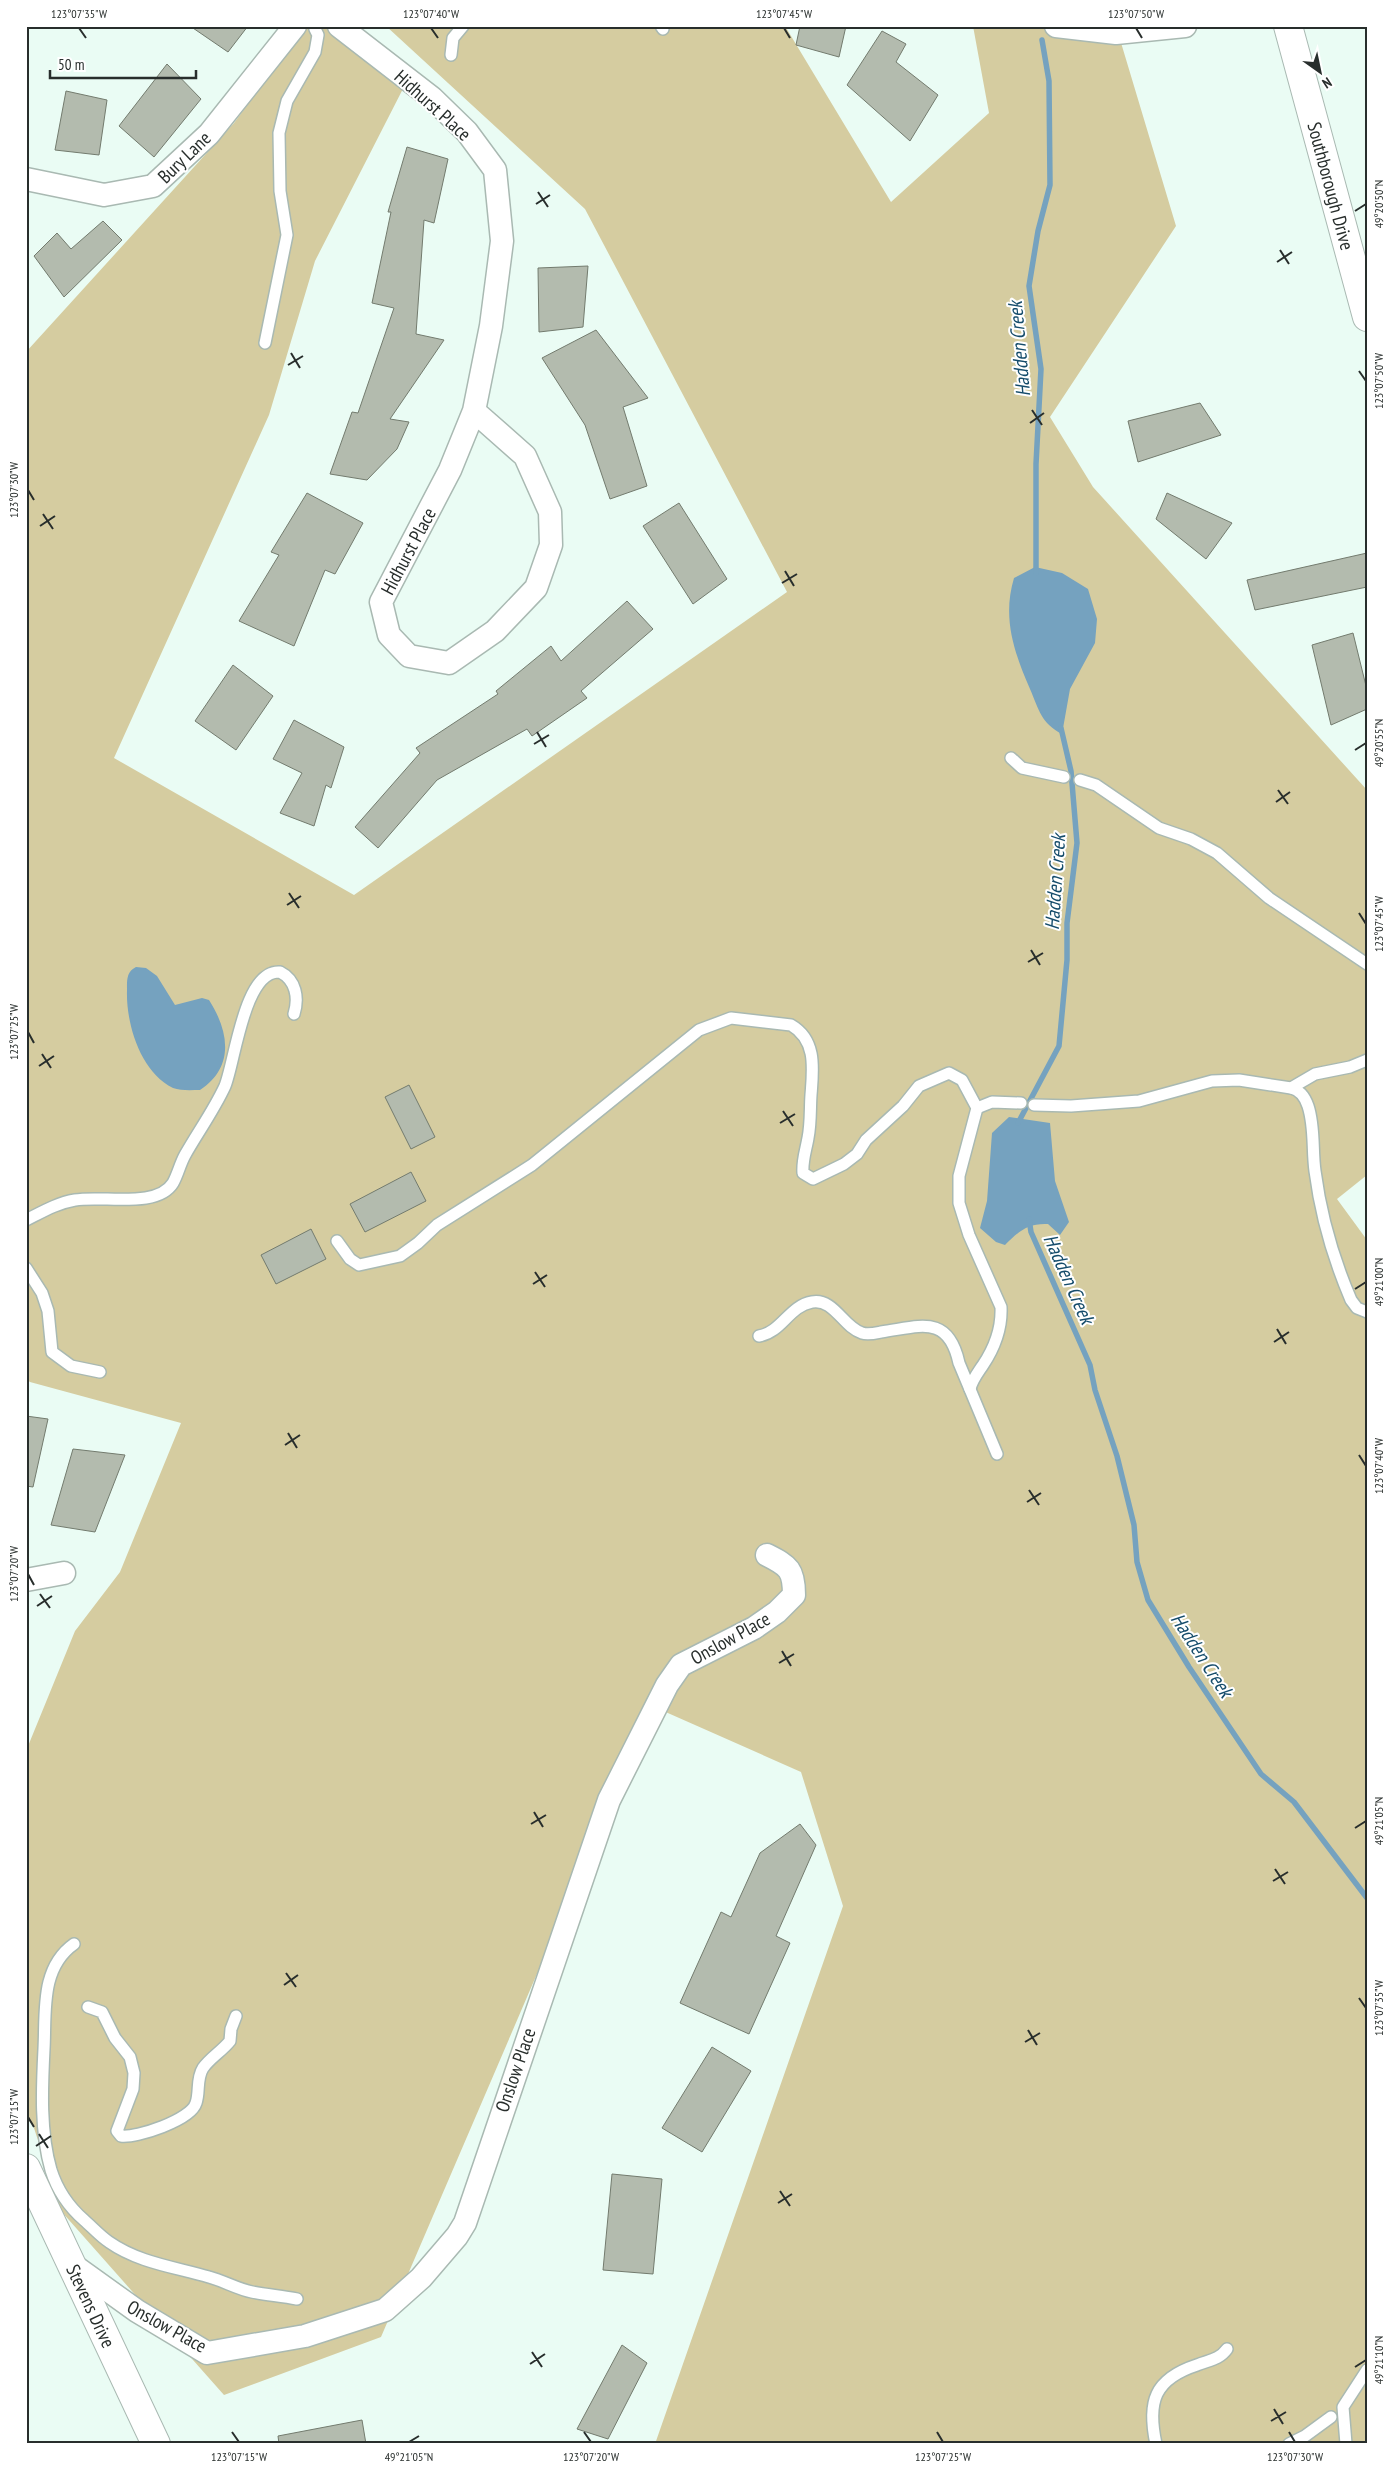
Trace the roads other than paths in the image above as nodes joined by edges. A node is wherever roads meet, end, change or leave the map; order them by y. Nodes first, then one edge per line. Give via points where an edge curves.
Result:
1 (338, 26) edge
2 (463, 26) edge
3 (1056, 26) edge
4 (1185, 26) edge
5 (1288, 26) edge
6 (305, 28) edge
7 (451, 55) dead end
8 (26, 179) edge
9 (1367, 317) edge
10 (265, 343) dead end
11 (474, 411) junction
12 (1011, 758) dead end
13 (1064, 777) dead end
14 (1080, 780) dead end
15 (1367, 964) edge
16 (294, 1014) dead end
17 (1367, 1060) edge
18 (1291, 1088) junction
19 (1021, 1103) dead end
20 (1034, 1105) dead end
21 (977, 1108) junction
22 (26, 1220) edge
23 (337, 1241) dead end
24 (26, 1268) edge
25 (1367, 1312) edge
26 (758, 1336) dead end
27 (100, 1372) dead end
28 (970, 1389) junction
29 (997, 1454) dead end
30 (767, 1555) dead end
31 (64, 1573) dead end
32 (26, 1580) edge
33 (74, 1944) dead end
34 (88, 2007) dead end
35 (236, 2016) dead end
36 (26, 2168) edge
37 (70, 2263) junction
38 (297, 2299) dead end
39 (1227, 2349) dead end
40 (1367, 2370) edge
41 (1331, 2417) dead end
42 (156, 2444) edge
43 (1156, 2444) edge
44 (1289, 2444) edge
45 (1346, 2444) edge

1 - 11 street, Hidhurst Place via 432,98 467,132 495,170 502,241 491,326
2 - 7 lane via 453,38
3 - 4 street via 1116,32
5 - 9 street, Southborough Drive
6 - 8 street, Bury Lane via 209,134 153,186 104,195
6 - 10 lane via 318,35 315,52 291,93 280,126 280,191 287,240
11 - 11 street, Hidhurst Place via 525,456 550,512 551,545 536,588 495,631 448,663 409,656 389,635 381,602 450,470
12 - 13 lane via 1022,768
14 - 15 lane via 1096,786 1159,828 1217,853 1269,898
16 - 22 lane via 296,1002 292,983 280,972 271,973 256,989 246,1007 224,1088 184,1157 173,1183 165,1192 144,1198 77,1200 57,1205
17 - 18 lane via 1315,1074
18 - 20 lane via 1239,1080 1212,1081 1139,1101
18 - 25 lane via 1303,1095 1310,1113 1322,1220 1331,1249 1351,1300 1356,1308
19 - 21 lane via 992,1102
21 - 23 lane via 962,1080 949,1073 934,1078 919,1086 903,1106 866,1140 853,1158 826,1175 809,1178 803,1169 811,1120 814,1062 808,1045 791,1025 731,1018 710,1024 690,1035 532,1165 448,1217 400,1256 359,1265 350,1259
21 - 28 lane via 958,1176 959,1203 1001,1307 1001,1329
24 - 27 lane via 45,1302 52,1352 71,1366
26 - 28 lane via 777,1328 797,1307 816,1302 827,1304 847,1324 862,1333 931,1326 947,1335
28 - 29 lane
30 - 37 street, Onslow Place via 787,1565 794,1580 794,1595 754,1628 681,1665 667,1685 609,1800 465,2223 421,2278 385,2310 306,2336 207,2353 138,2312
31 - 32 street
33 - 38 lane via 54,1967 46,1990 44,2117 52,2172 62,2194 74,2212 107,2241 131,2254 253,2293
34 - 35 lane via 102,2012 115,2038 130,2056 133,2089 117,2131 120,2136 130,2137 189,2113 196,2104 203,2068 230,2041
36 - 37 street, Stevens Drive
37 - 42 street, Stevens Drive
39 - 43 lane via 1219,2358 1183,2370 1160,2386 1154,2396 1152,2414
40 - 45 lane via 1343,2407
41 - 44 lane

